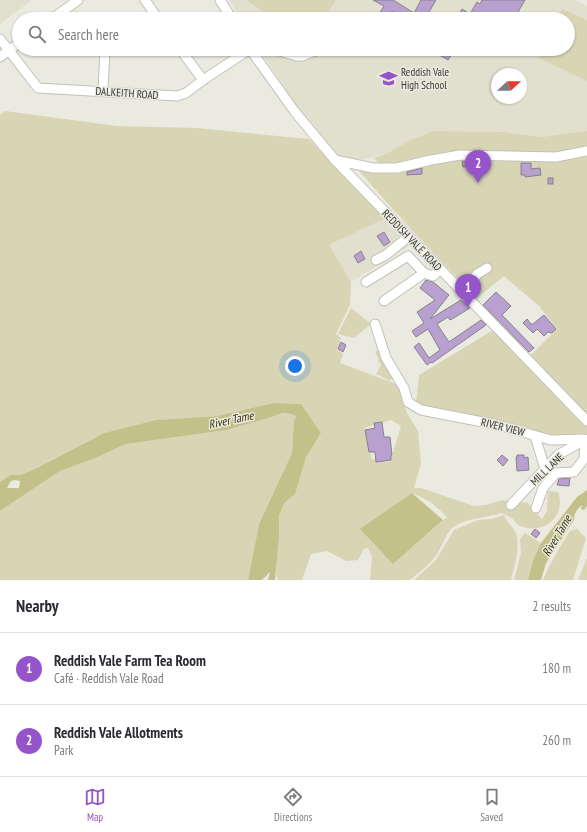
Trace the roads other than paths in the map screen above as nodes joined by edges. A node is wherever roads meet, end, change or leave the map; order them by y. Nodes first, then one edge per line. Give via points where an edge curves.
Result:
1 (78, 0) edge
2 (145, 0) edge
3 (220, 0) edge
4 (62, 12) edge
5 (153, 12) edge
6 (228, 12) edge
7 (0, 39) edge
8 (12, 48) edge
9 (9, 50) junction
10 (12, 54) edge
11 (14, 56) edge
12 (105, 56) edge
13 (185, 56) edge
14 (243, 56) edge
15 (257, 56) edge
16 (0, 57) edge
17 (203, 80) junction
18 (103, 91) junction
19 (587, 151) edge
20 (335, 160) junction
21 (408, 236) junction
22 (376, 260) dead end
23 (486, 268) dead end
24 (440, 269) junction
25 (424, 273) junction
26 (366, 282) dead end
27 (463, 292) junction
28 (384, 301) dead end
29 (375, 324) dead end
30 (587, 421) edge
31 (535, 436) junction
32 (586, 439) edge
33 (545, 469) junction
34 (511, 505) dead end
35 (536, 508) dead end

1 - 4 street
2 - 5 street
3 - 6 street
7 - 9 street
8 - 9 street
9 - 10 street, DALKEITH ROAD
9 - 16 street
11 - 18 street, DALKEITH ROAD via 38,88
12 - 18 street
13 - 17 street
14 - 17 street, DALKEITH ROAD
15 - 20 street, REDDISH VALE ROAD via 295,112
17 - 18 street, DALKEITH ROAD via 186,93 177,96
19 - 20 street via 556,157 460,156 397,168 373,168
20 - 21 street, REDDISH VALE ROAD
21 - 22 street
21 - 24 street, REDDISH VALE ROAD
23 - 27 street via 477,274
24 - 25 street via 433,276
24 - 27 street, REDDISH VALE ROAD
25 - 26 street via 408,256
25 - 28 street
27 - 30 street, REDDISH VALE ROAD
29 - 31 street, RIVER VIEW via 386,358 404,388 408,402 421,410 498,425
31 - 32 street, RIVER VIEW via 559,440
31 - 33 street
32 - 33 street, MILL LANE via 558,455
32 - 35 street via 584,459 574,472 556,473 543,488
33 - 34 street, MILL LANE

